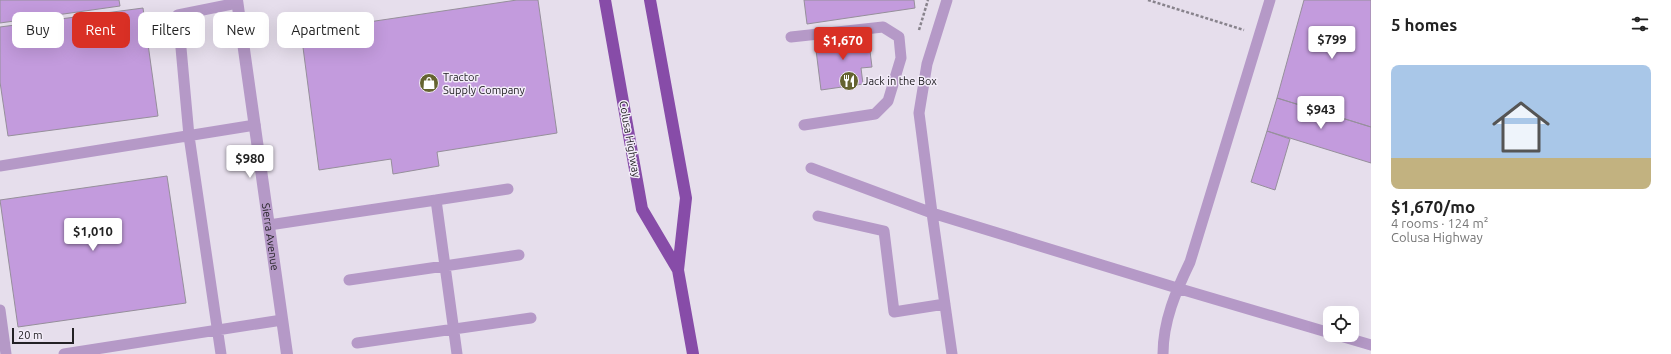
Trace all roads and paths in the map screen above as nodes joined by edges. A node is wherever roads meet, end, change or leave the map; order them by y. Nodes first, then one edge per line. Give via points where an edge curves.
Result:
1 (605, 0) edge
2 (650, 0) edge
3 (947, 0) edge
4 (1148, 0) edge
5 (1270, 0) edge
6 (237, 1) edge
7 (1259, 34) junction
8 (791, 37) dead end
9 (255, 125) junction
10 (804, 125) dead end
11 (190, 136) junction
12 (0, 166) edge
13 (811, 168) dead end
14 (508, 189) dead end
15 (436, 200) junction
16 (932, 213) junction
17 (818, 216) dead end
18 (269, 225) junction
19 (519, 255) dead end
20 (445, 266) junction
21 (678, 270) junction
22 (349, 280) dead end
23 (1177, 288) junction
24 (945, 304) junction
25 (0, 310) edge
26 (531, 318) dead end
27 (282, 320) junction
28 (218, 330) junction
29 (454, 330) junction
30 (1323, 331) edge
31 (1359, 341) edge
32 (357, 343) dead end
33 (1371, 345) edge
34 (6, 354) edge
35 (64, 354) edge
36 (221, 354) edge
37 (287, 354) edge
38 (457, 354) edge
39 (693, 354) edge
40 (952, 354) edge
41 (1163, 354) edge

1 - 21 highway, Colusa Highway via 642,208
2 - 21 highway, Colusa Highway via 686,198
3 - 16 lane via 927,64 919,113
4 - 7 path
5 - 7 lane
6 - 9 street, Sierra Avenue
6 - 11 lane via 178,15
7 - 23 lane via 1190,262
8 - 10 lane via 883,27 899,37 901,58 888,101 875,114
9 - 11 lane
9 - 18 street, Sierra Avenue
11 - 12 lane
11 - 28 lane
13 - 16 lane
14 - 15 lane
15 - 18 lane
15 - 20 lane
16 - 23 lane
16 - 24 lane
17 - 24 lane via 884,231 894,312
18 - 27 street, Sierra Avenue
19 - 20 lane
20 - 22 lane
20 - 29 lane
21 - 39 highway, Colusa Highway
23 - 30 lane
23 - 41 lane via 1168,316
24 - 40 lane
25 - 34 lane
26 - 29 lane
27 - 28 lane
27 - 37 street, Sierra Avenue
28 - 35 lane
28 - 36 lane
29 - 32 lane
29 - 38 lane
31 - 33 lane

